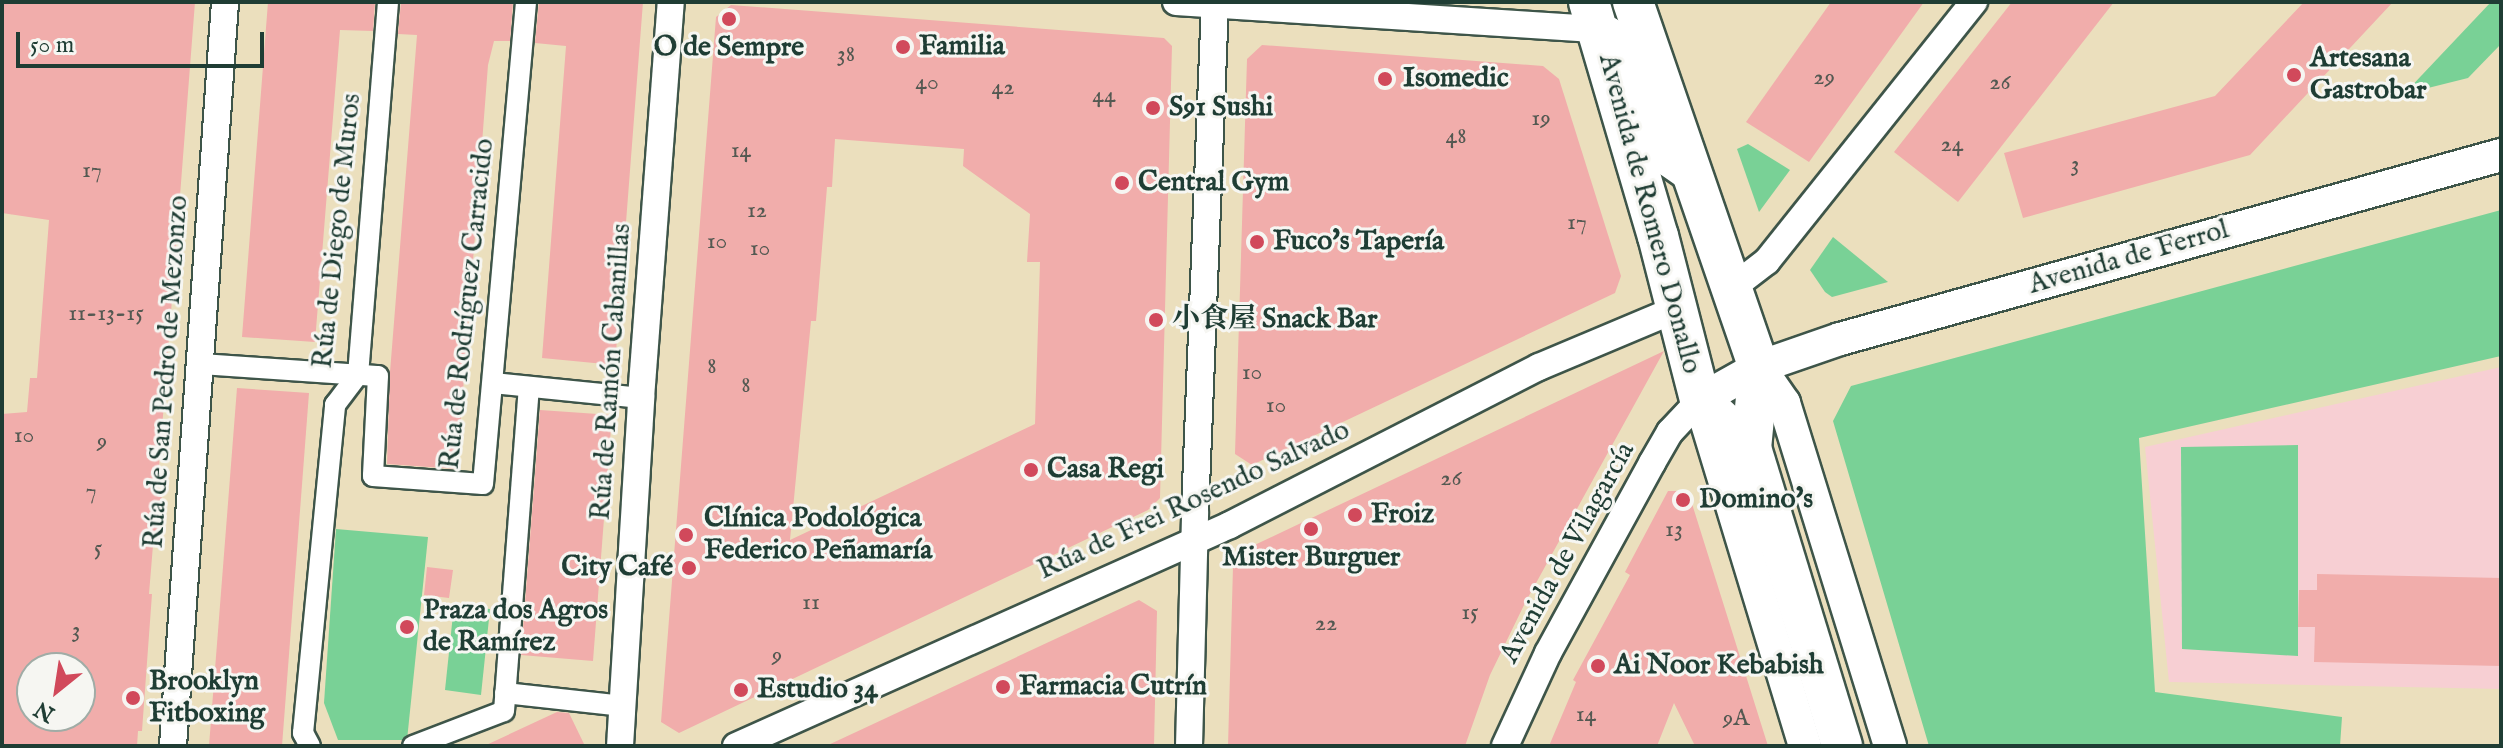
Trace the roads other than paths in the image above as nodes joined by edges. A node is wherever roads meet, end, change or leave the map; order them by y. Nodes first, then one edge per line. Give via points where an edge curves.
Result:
1 (225, 2) edge
2 (388, 2) edge
3 (526, 2) edge
4 (671, 2) edge
5 (1176, 2) edge
6 (1633, 2) edge
7 (1974, 2) edge
8 (1215, 3) edge
9 (1594, 16) edge
10 (2501, 155) edge
11 (1696, 183) junction
12 (1732, 288) junction
13 (1677, 309) junction
14 (200, 364) junction
15 (1759, 367) junction
16 (358, 375) junction
17 (493, 383) junction
18 (529, 387) junction
19 (641, 398) junction
20 (1700, 400) junction
21 (1751, 448) junction
22 (1194, 541) junction
23 (505, 693) junction
24 (623, 706) junction
25 (173, 746) edge
26 (310, 746) edge
27 (413, 746) edge
28 (620, 746) edge
29 (736, 746) edge
30 (1189, 746) edge
31 (1505, 746) edge
32 (1805, 746) edge
33 (1842, 746) edge
34 (1890, 746) edge

1 - 14 street, Rúa de San Pedro de Mezonzo
2 - 16 street, Rúa de Diego de Muros
3 - 17 street, Rúa de Rodríguez Carracido
4 - 19 street, Rúa de Ramón Cabanillas
5 - 8 street
6 - 11 main road, Avenida de Romero Donallo
7 - 12 street via 1767,261
8 - 9 street
8 - 22 street
9 - 11 street, Avenida de Romero Donallo via 1628,40 1667,163
9 - 13 main road, Avenida de Romero Donallo
10 - 15 street, Avenida de Ferrol via 1840,339
11 - 12 main road, Avenida de Romero Donallo
12 - 13 main road
12 - 15 main road, Avenida de Romero Donallo
13 - 20 main road, Avenida de Romero Donallo
13 - 22 street, Rúa de Frei Rosendo Salvado via 1539,367
14 - 16 street
14 - 25 street, Rúa de San Pedro de Mezonzo
15 - 20 street, Avenida de Ferrol
15 - 21 main road, Avenida de Romero Donallo
15 - 34 street, Avenida de Romero Donallo via 1784,403
16 - 17 street, Rúa de Rodríguez Carracido via 378,376 373,476 483,484
16 - 26 street, Rúa de Diego de Muros via 335,405 303,733
17 - 18 street
18 - 19 street
18 - 23 street
19 - 24 street, Rúa de Ramón Cabanillas
20 - 21 main road, Avenida de Romero Donallo
20 - 31 street, Avenida de Vilagarcía via 1670,432 1652,463 1548,653
20 - 32 street, Avenida de Romero Donallo
21 - 33 main road, Avenida de Romero Donallo
22 - 29 street, Rúa de Frei Rosendo Salvado
22 - 30 street
23 - 24 street
23 - 27 street via 504,711
24 - 28 street, Rúa de Ramón Cabanillas

